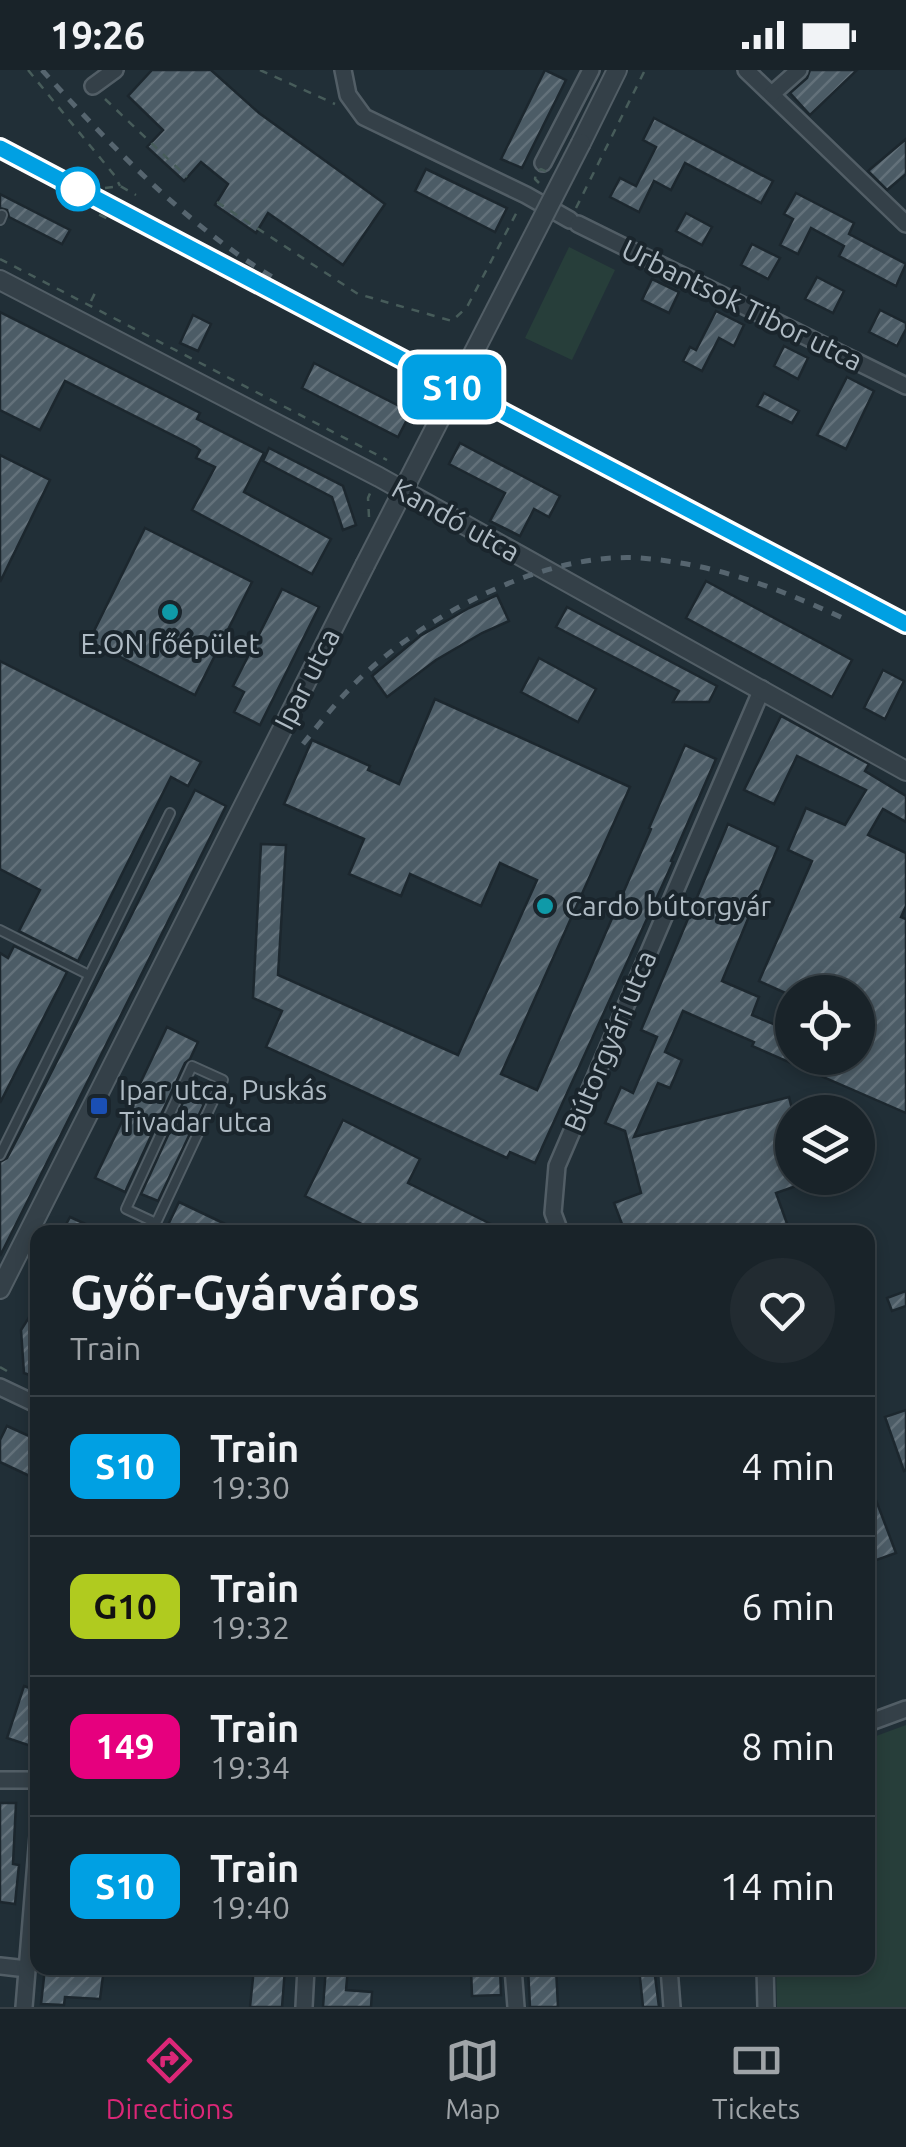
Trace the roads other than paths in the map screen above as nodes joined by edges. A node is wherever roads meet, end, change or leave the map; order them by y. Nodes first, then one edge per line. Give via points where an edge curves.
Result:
1 (115, 70) edge
2 (344, 70) edge
3 (591, 70) edge
4 (617, 70) edge
5 (746, 70) edge
6 (799, 70) edge
7 (93, 86) road end
8 (772, 94) junction
9 (543, 163) road end
10 (899, 206) edge
11 (906, 224) edge
12 (0, 280) edge
13 (906, 386) edge
14 (762, 689) junction
15 (906, 770) edge
16 (170, 812) dead end
17 (0, 930) edge
18 (89, 976) junction
19 (0, 1155) edge
20 (32, 1225) edge
21 (151, 1225) edge
22 (157, 1225) edge
23 (558, 1225) edge
24 (30, 1229) edge
25 (0, 1289) edge
26 (0, 1387) edge
27 (30, 1401) edge
28 (906, 1709) edge
29 (875, 1720) edge
30 (0, 1780) edge
31 (30, 1780) edge
32 (30, 1933) edge
33 (0, 1966) edge
34 (27, 1969) junction
35 (306, 1975) edge
36 (514, 1975) edge
37 (670, 1975) edge
38 (765, 1975) edge
39 (24, 2007) edge
40 (304, 2007) edge
41 (516, 2007) edge
42 (672, 2007) edge
43 (766, 2007) edge

1 - 7 street
2 - 13 street, Urbantsok Tibor utca via 348,95 364,117
3 - 9 street
4 - 20 street, Ipar utca, bridge
5 - 8 street
6 - 8 street
8 - 10 street
10 - 11 street
12 - 14 street, Kandó utca via 378,477
14 - 15 street, Kandó utca
14 - 23 street, Bútorgyári utca via 557,1166
16 - 18 lane
17 - 18 lane
18 - 19 lane
21 - 22 lane via 126,1209 192,1066 223,1080
24 - 25 street, Ipar utca, bridge
26 - 27 street
28 - 29 street
30 - 31 street
32 - 34 street
33 - 34 street
34 - 39 street
35 - 40 street
36 - 41 street
37 - 42 street
38 - 43 street

